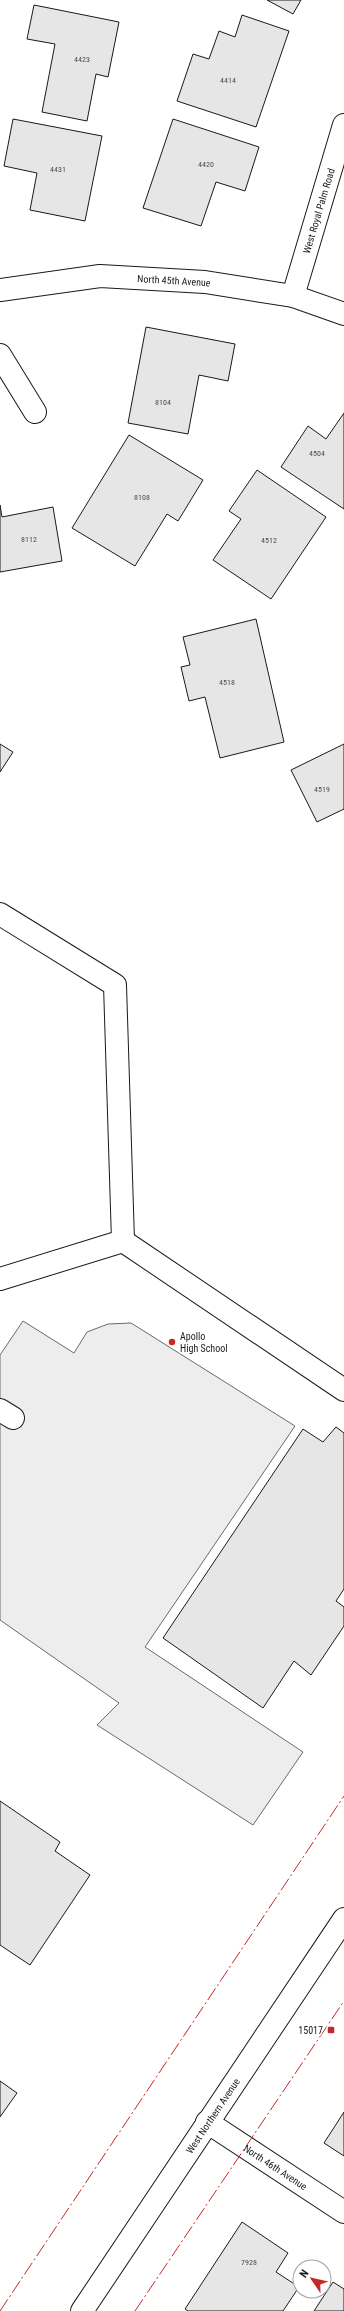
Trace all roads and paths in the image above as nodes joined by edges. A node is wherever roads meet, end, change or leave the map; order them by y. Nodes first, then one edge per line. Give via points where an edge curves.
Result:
1 (344, 125) edge
2 (0, 290) edge
3 (293, 296) junction
4 (344, 314) edge
5 (0, 355) edge
6 (35, 412) dead end
7 (0, 914) edge
8 (123, 1241) junction
9 (0, 1279) edge
10 (344, 1390) edge
11 (344, 1919) edge
12 (207, 2122) junction
13 (344, 2212) edge
14 (82, 2311) edge

1 - 3 street, West Royal Palm Road
2 - 3 street, North 45th Avenue via 100,276 205,282
3 - 4 street, North 45th Avenue
5 - 6 street
7 - 8 street via 115,985
8 - 9 street
8 - 10 street
11 - 12 street, West Northern Avenue
12 - 13 street, North 46th Avenue
12 - 14 street, West Northern Avenue

